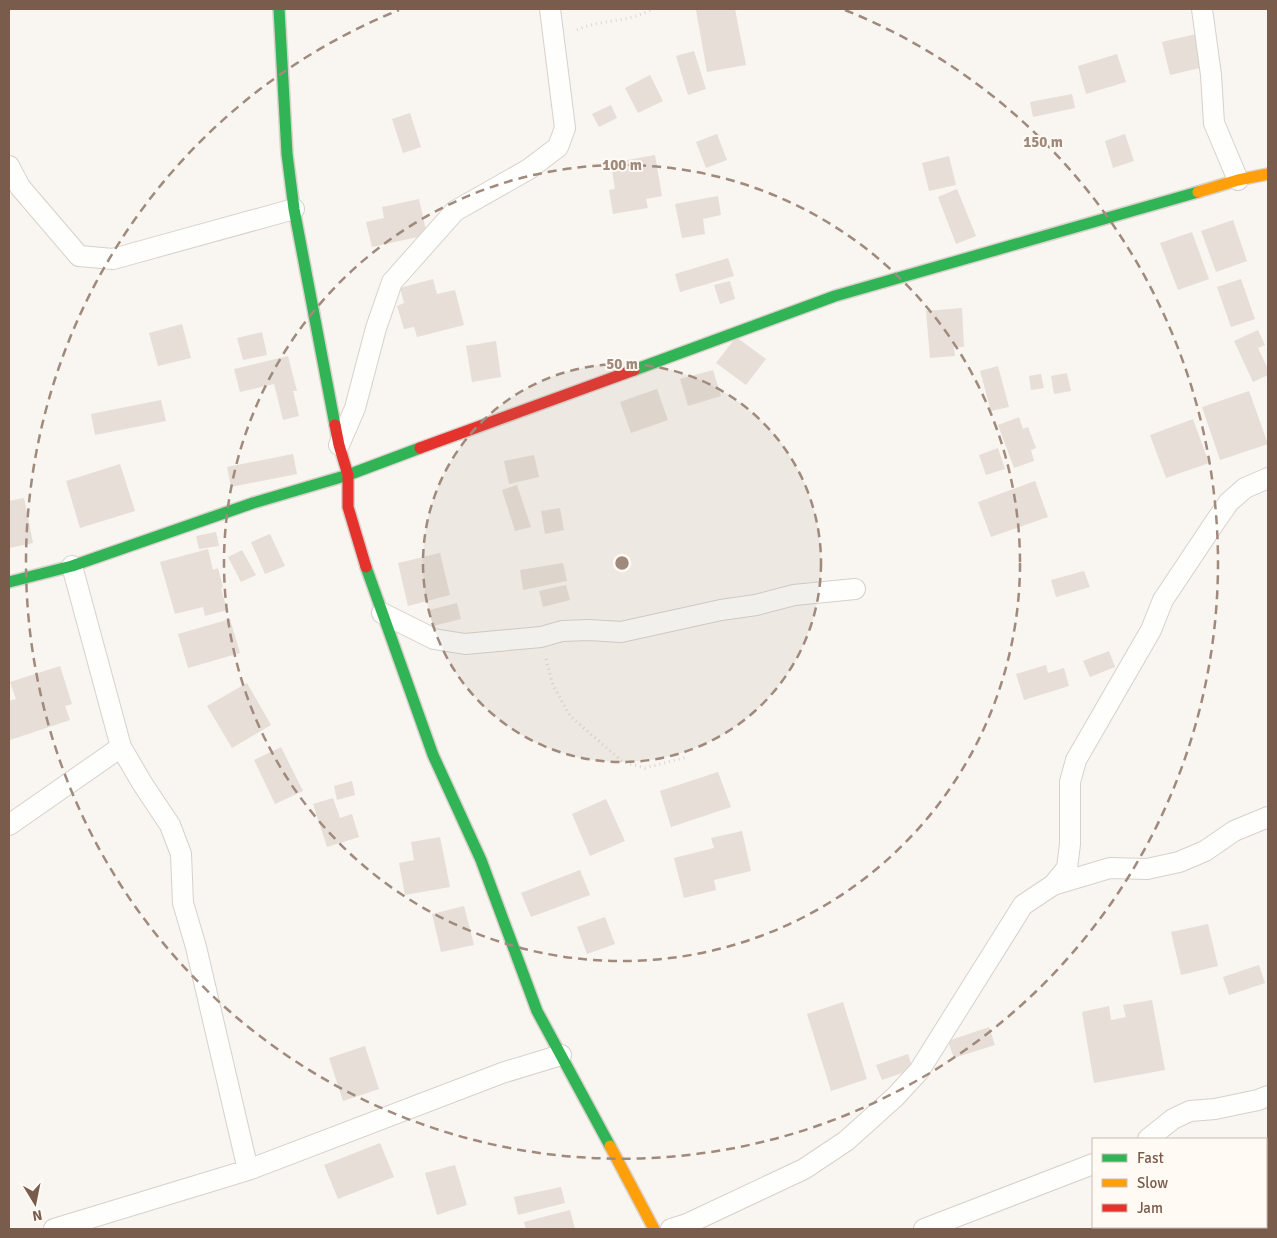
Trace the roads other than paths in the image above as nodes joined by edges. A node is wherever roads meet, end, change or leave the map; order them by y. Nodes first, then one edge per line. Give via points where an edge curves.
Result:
1 (279, 9) edge
2 (550, 9) edge
3 (1202, 9) edge
4 (9, 166) edge
5 (1268, 174) edge
6 (1238, 180) junction
7 (294, 209) junction
8 (339, 445) junction
9 (348, 475) junction
10 (1268, 478) edge
11 (72, 566) junction
12 (9, 582) edge
13 (855, 589) dead end
14 (382, 613) junction
15 (121, 747) junction
16 (1268, 818) edge
17 (9, 825) edge
18 (1053, 885) junction
19 (561, 1055) junction
20 (1268, 1096) edge
21 (1149, 1138) edge
22 (1092, 1164) edge
23 (248, 1170) junction
24 (54, 1229) edge
25 (654, 1229) edge
26 (671, 1229) edge
27 (924, 1229) edge

1 - 7 street via 287,154
2 - 8 street via 565,128 558,147 529,169 455,211 392,282 355,408
3 - 6 street via 1214,123
4 - 7 street via 20,187 79,256 113,259
5 - 6 street
6 - 9 street via 835,296
7 - 8 street
8 - 9 street
9 - 11 street via 252,503
9 - 14 street via 348,507
10 - 18 street via 1245,488 1229,502 1215,522 1163,600 1151,630 1076,760 1070,782 1067,868
11 - 12 street
11 - 15 street
13 - 14 street via 794,595 621,632 562,631 465,644 434,639
14 - 19 street via 433,756 481,860 537,1011
15 - 17 street
15 - 23 street via 170,824 181,854 183,903
16 - 18 street via 1234,831 1205,851 1179,862 1146,869 1110,868
18 - 26 street via 1023,906 919,1071 895,1097 846,1141 804,1169
19 - 23 street via 502,1073
19 - 25 street
20 - 21 street via 1215,1109 1190,1111 1173,1119
22 - 27 street
23 - 24 street

